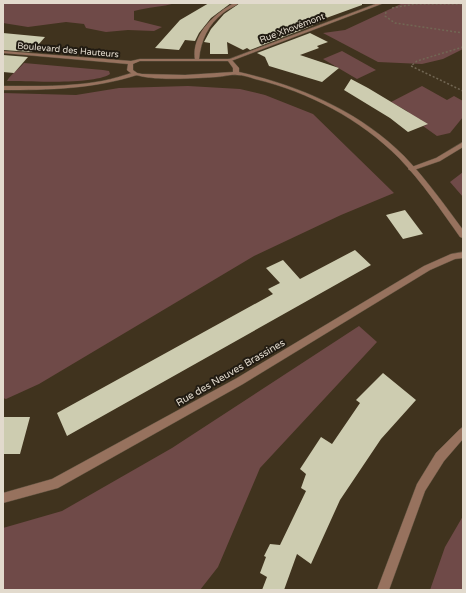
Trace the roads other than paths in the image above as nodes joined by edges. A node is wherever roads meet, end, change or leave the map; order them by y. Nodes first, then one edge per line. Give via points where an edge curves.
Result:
1 (238, 3) edge
2 (382, 3) edge
3 (3, 52) edge
4 (197, 59) junction
5 (229, 60) junction
6 (131, 63) junction
7 (236, 73) junction
8 (136, 74) junction
9 (3, 88) edge
10 (463, 144) edge
11 (411, 169) junction
12 (463, 235) edge
13 (463, 255) edge
14 (463, 432) edge
15 (3, 498) edge
16 (383, 590) edge

1 - 4 street via 211,21 204,32
2 - 5 street, Rue Xhovémont
3 - 6 street, Boulevard des Hauteurs
4 - 5 street, Boulevard des Hauteurs
4 - 6 street, Boulevard des Hauteurs via 140,60
5 - 7 street via 236,68
6 - 8 street via 130,70
7 - 8 street via 215,76
7 - 11 street via 298,90 360,121 392,148
8 - 9 street via 119,80 83,86
10 - 11 street via 450,154
11 - 12 street
13 - 15 street, Rue des Neuves Brassines via 454,256 427,268 240,381 54,484
14 - 16 street via 440,457 421,488

